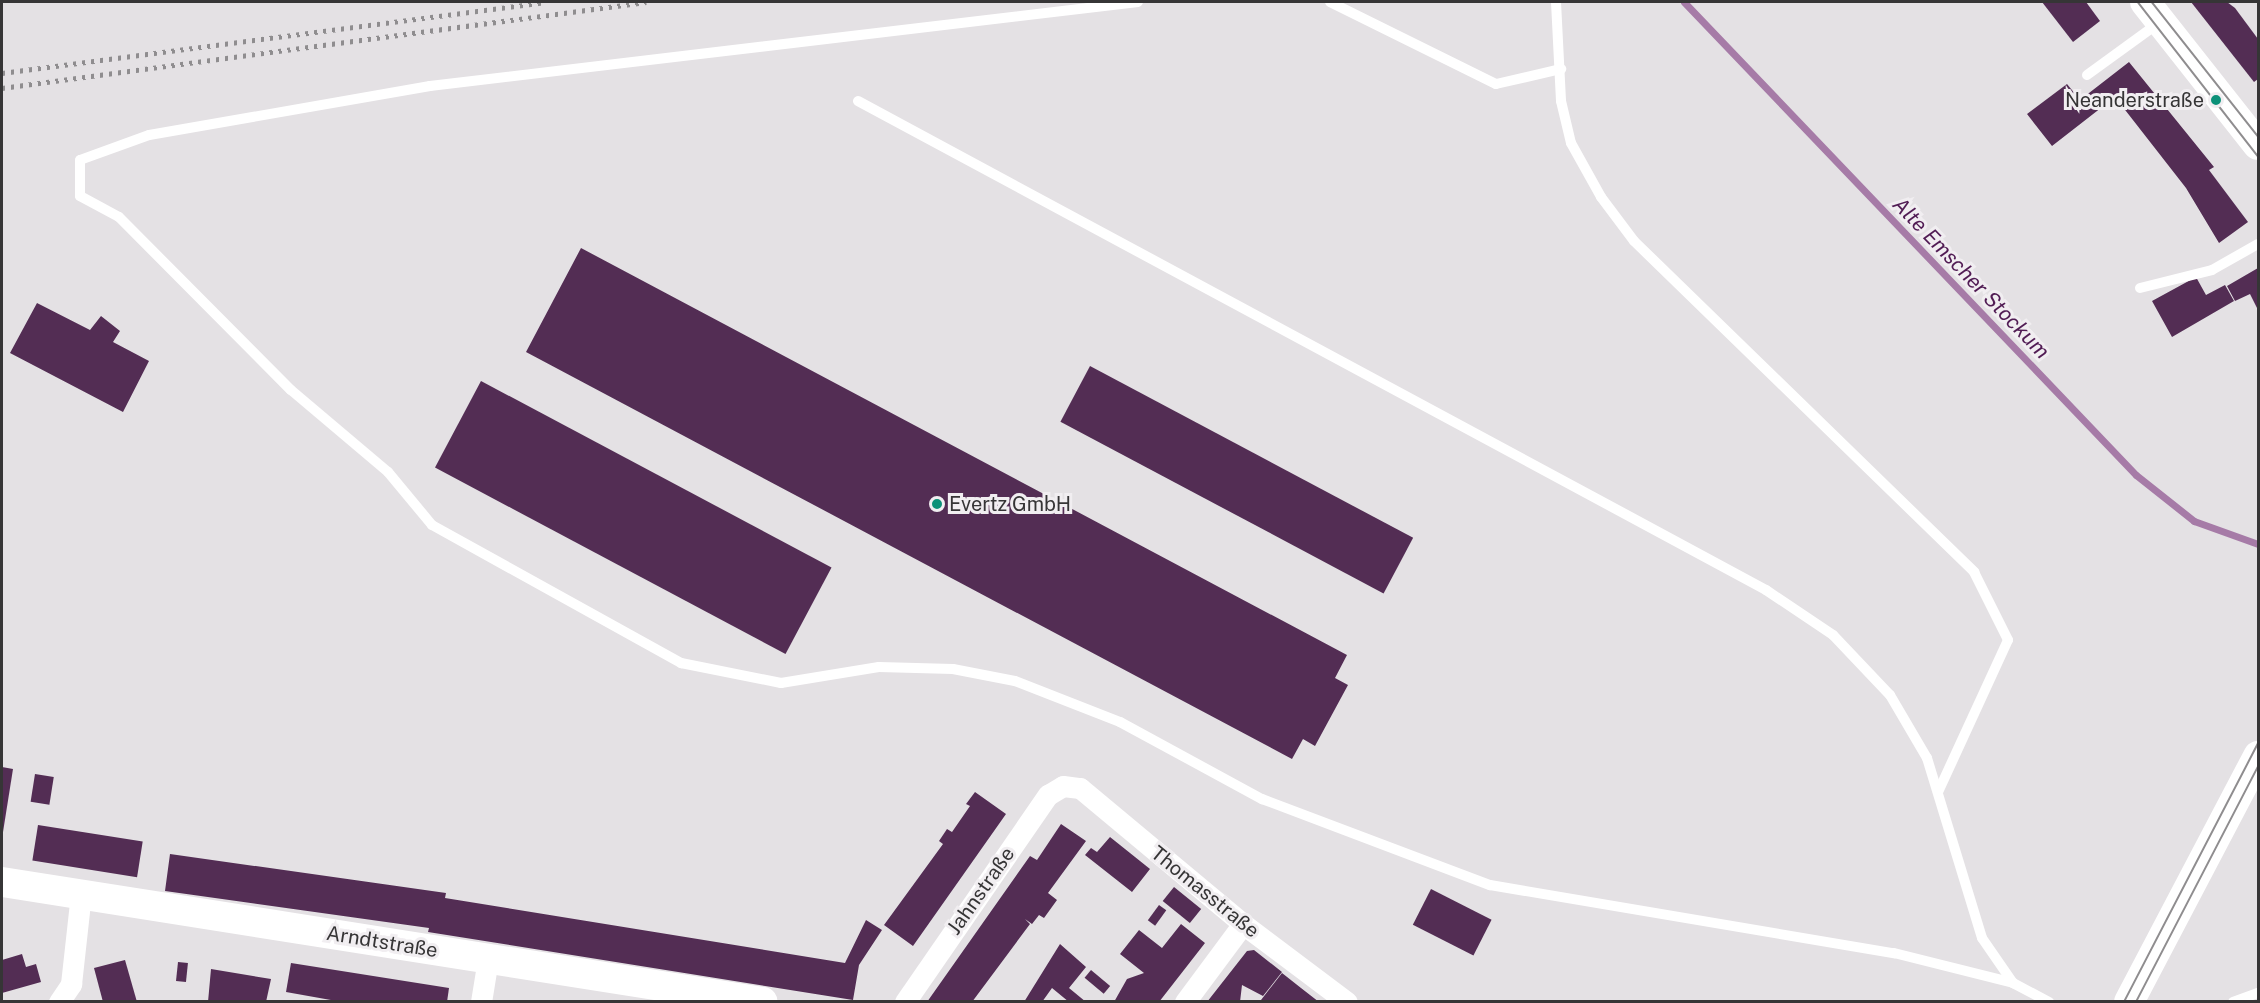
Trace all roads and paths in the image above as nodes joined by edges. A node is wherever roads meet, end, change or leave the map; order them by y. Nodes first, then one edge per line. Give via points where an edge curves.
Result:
1 (1138, 2) edge
2 (1330, 2) edge
3 (1556, 2) edge
4 (2156, 9) edge
5 (1561, 69) junction
6 (2087, 75) dead end
7 (858, 101) dead end
8 (2259, 145) edge
9 (2259, 244) edge
10 (2140, 288) dead end
11 (2259, 756) edge
12 (1063, 786) joint
13 (1938, 792) junction
14 (2, 882) edge
15 (81, 894) junction
16 (1243, 924) junction
17 (488, 959) junction
18 (2013, 983) junction
19 (2259, 993) edge
20 (59, 1002) edge
21 (481, 1002) edge
22 (763, 1002) edge
23 (905, 1002) edge
24 (1185, 1002) edge
25 (1347, 1002) edge
26 (2049, 1002) edge
27 (2129, 1002) edge
28 (2233, 1002) edge

1 - 18 lane via 430,86 149,135 80,160 80,196 119,217 291,390 388,472 432,525 681,663 755,681 781,683 879,667 953,669 1016,681 1120,722 1262,799 1490,885 1894,953
2 - 5 lane via 1496,84
3 - 5 lane
4 - 6 lane
4 - 8 street
5 - 13 lane via 1571,143 1634,241 1974,572 2008,640
7 - 13 lane via 1766,590 1833,635 1890,695 1927,758
9 - 10 lane via 2212,270
11 - 27 street
12 - 16 street, Thomasstraße via 1080,789
12 - 23 street, Jahnstraße via 1048,795
13 - 18 lane via 1982,938
14 - 15 street, Arndtstraße
15 - 17 street, Arndtstraße
15 - 20 street via 71,984
16 - 24 street
16 - 25 street, Thomasstraße
17 - 21 street
17 - 22 street, Arndtstraße
18 - 26 lane
19 - 28 lane

